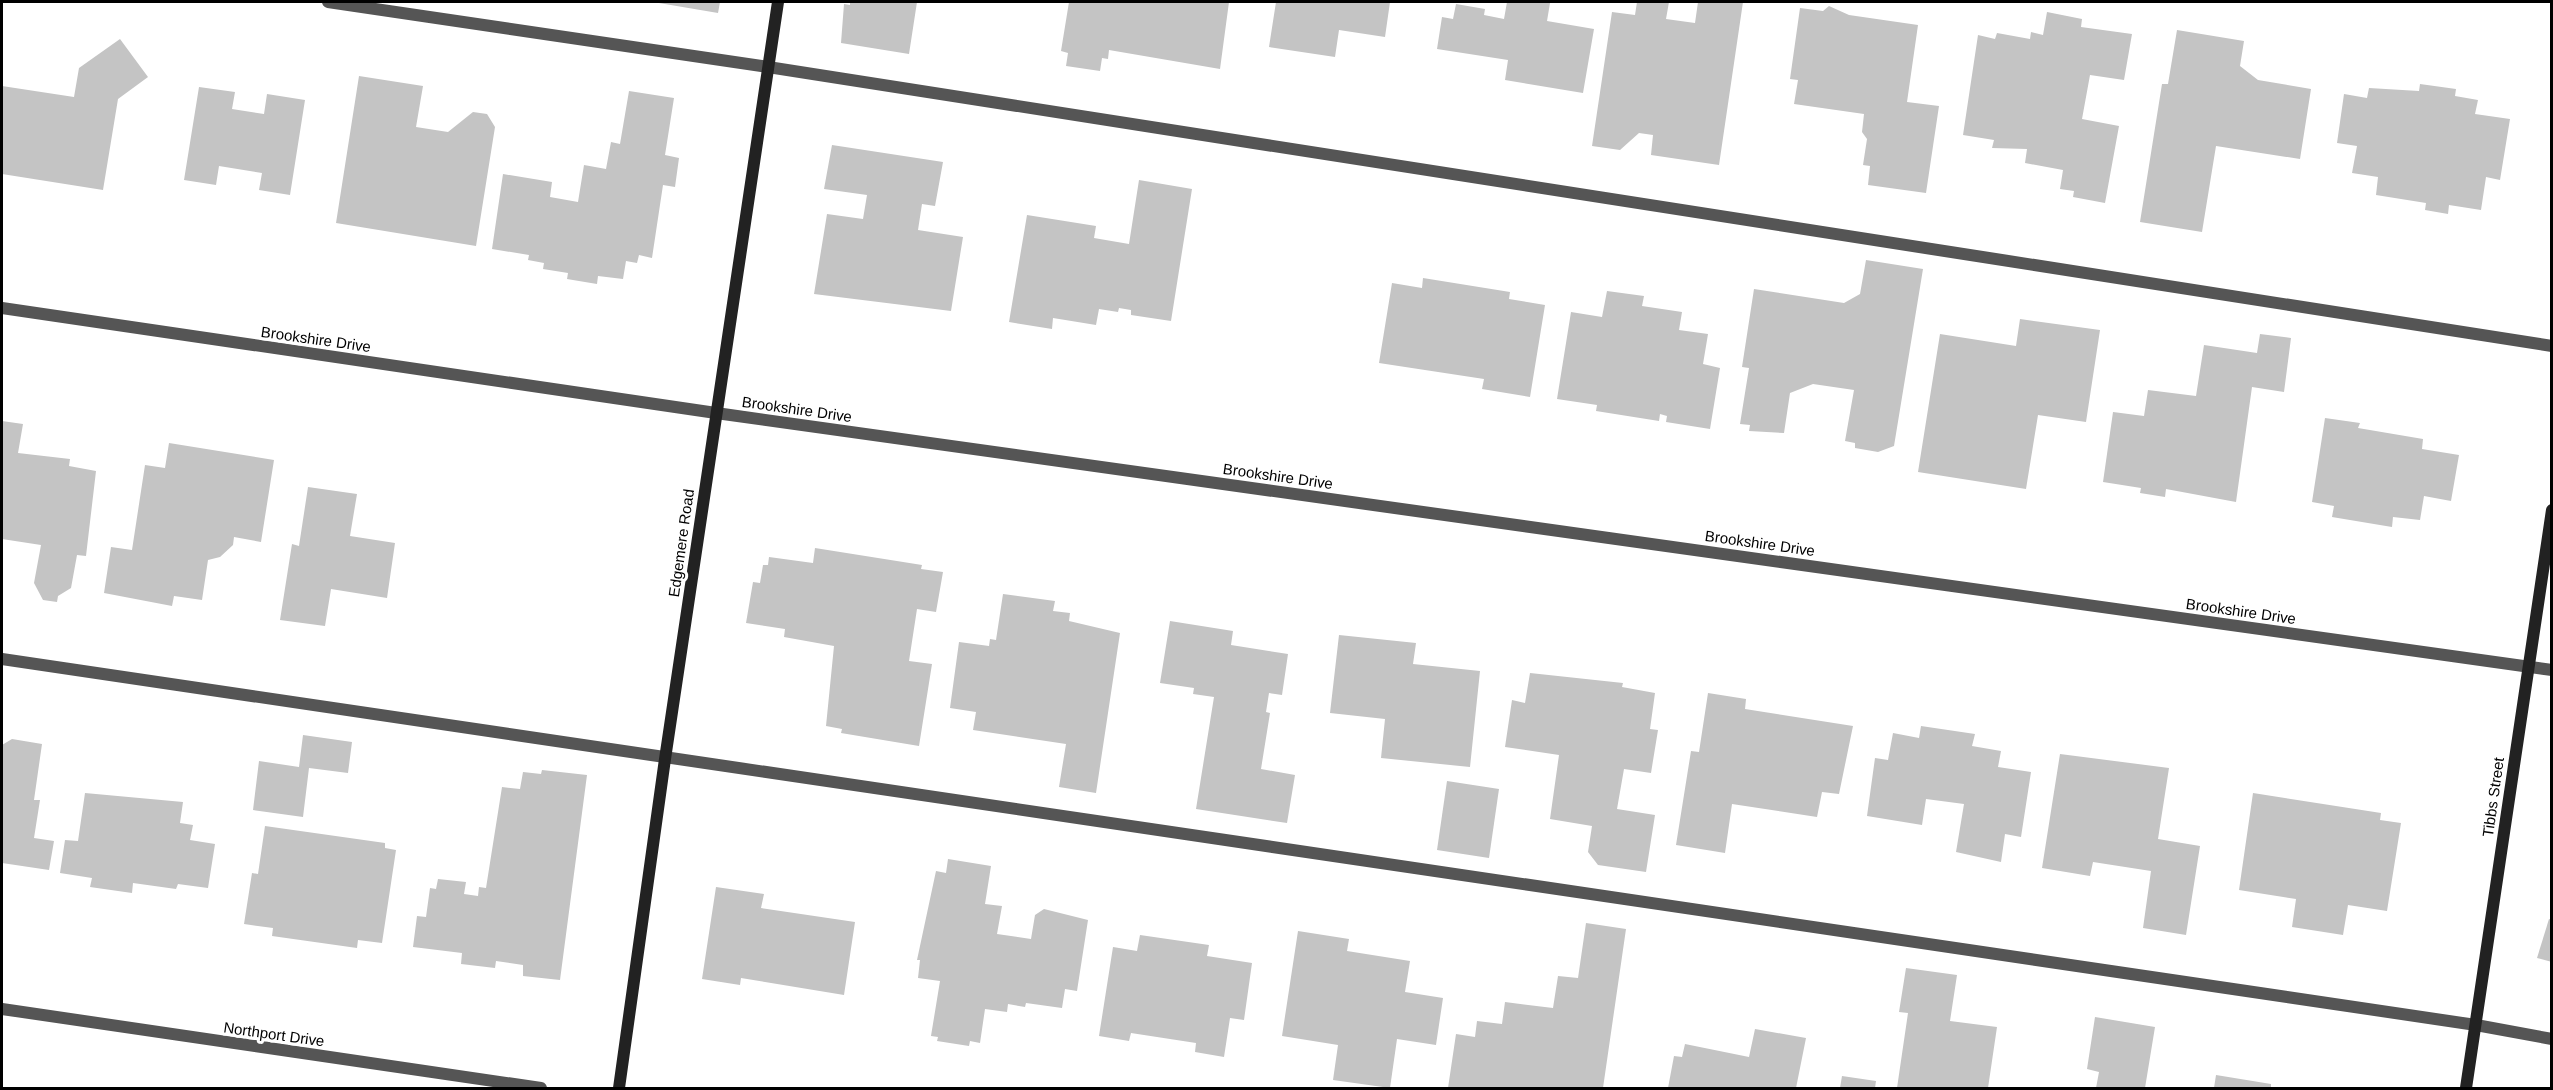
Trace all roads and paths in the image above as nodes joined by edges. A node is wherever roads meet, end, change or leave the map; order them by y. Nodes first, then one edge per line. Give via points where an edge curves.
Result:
1 (328, 2) edge
2 (778, 2) edge
3 (768, 67) junction
4 (2, 308) edge
5 (2552, 346) edge
6 (716, 413) junction
7 (2552, 510) edge
8 (2, 659) edge
9 (2526, 667) junction
10 (2552, 670) edge
11 (664, 759) junction
12 (2, 1009) edge
13 (2476, 1025) junction
14 (2552, 1039) edge
15 (541, 1089) edge
16 (619, 1089) edge
17 (2466, 1089) edge

1 - 3 street
2 - 3 street, Edgemere Road
3 - 5 street
3 - 6 street, Edgemere Road
4 - 6 street, Brookshire Drive
6 - 9 street, Brookshire Drive
6 - 11 street, Edgemere Road
7 - 9 street, Tibbs Street
8 - 11 street
9 - 10 street, Brookshire Drive
9 - 13 street, Tibbs Street
11 - 13 street
11 - 16 street, Edgemere Road
12 - 15 street, Northport Drive
13 - 14 street
13 - 17 street, Tibbs Street

